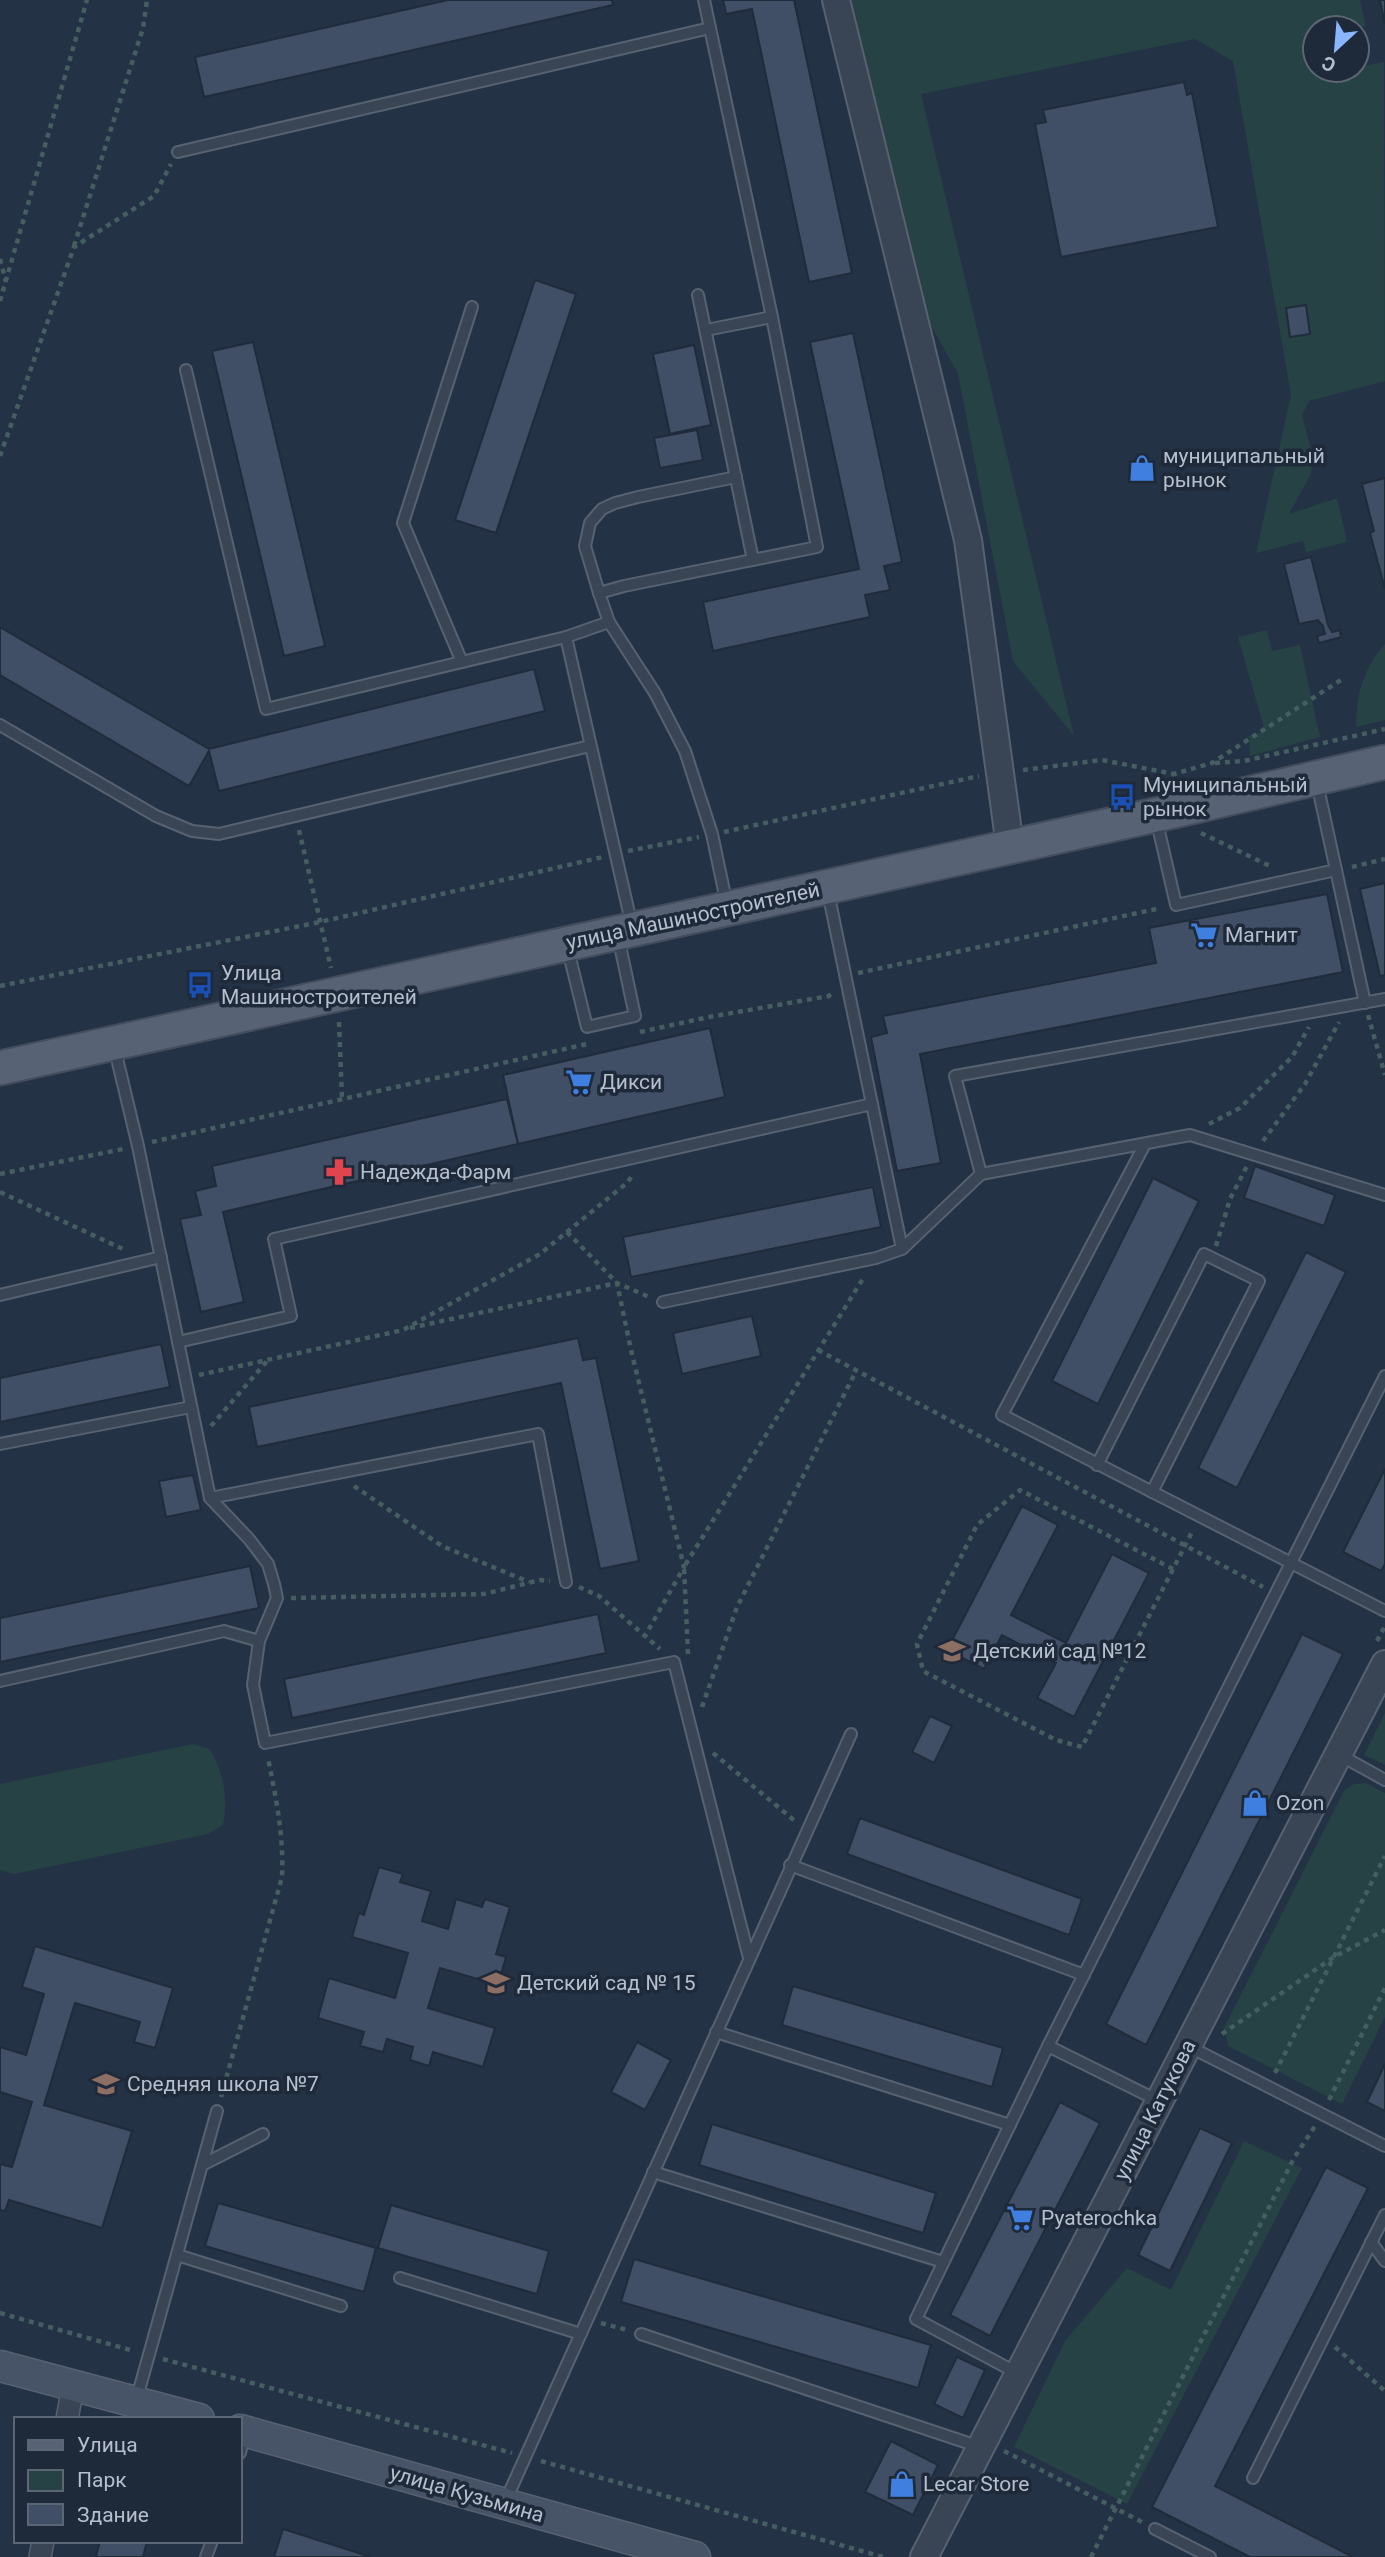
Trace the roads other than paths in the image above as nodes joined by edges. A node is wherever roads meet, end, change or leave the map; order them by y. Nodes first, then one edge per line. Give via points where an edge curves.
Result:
1 (704, 0) edge
2 (836, 0) edge
3 (710, 28) junction
4 (178, 152) road end
5 (698, 295) dead end
6 (472, 307) dead end
7 (772, 317) junction
8 (706, 330) junction
9 (186, 370) dead end
10 (736, 477) junction
11 (753, 560) junction
12 (599, 593) junction
13 (609, 622) junction
14 (566, 637) junction
15 (462, 662) junction
16 (0, 725) edge
17 (590, 746) junction
18 (1385, 762) edge
19 (1316, 778) junction
20 (1169, 811) junction
21 (1010, 846) junction
22 (1336, 870) junction
23 (827, 887) junction
24 (728, 908) junction
25 (625, 931) junction
26 (566, 943) junction
27 (1385, 999) edge
28 (1364, 1003) junction
29 (113, 1043) junction
30 (0, 1068) edge
31 (872, 1104) junction
32 (1145, 1144) junction
33 (981, 1174) junction
34 (1385, 1195) edge
35 (902, 1249) junction
36 (161, 1257) junction
37 (0, 1295) edge
38 (663, 1302) road end
39 (178, 1342) junction
40 (1385, 1376) edge
41 (191, 1406) junction
42 (0, 1444) edge
43 (1097, 1465) junction
44 (1152, 1492) junction
45 (210, 1498) junction
46 (1291, 1564) junction
47 (566, 1581) road end
48 (1385, 1611) edge
49 (259, 1641) junction
50 (1385, 1664) edge
51 (0, 1681) edge
52 (851, 1734) dead end
53 (1338, 1755) junction
54 (1385, 1780) edge
55 (790, 1866) junction
56 (749, 1958) junction
57 (1084, 1975) junction
58 (716, 2032) junction
59 (1048, 2046) junction
60 (1188, 2046) junction
61 (1159, 2101) junction
62 (217, 2111) road end
63 (1010, 2125) junction
64 (263, 2134) dead end
65 (1385, 2146) edge
66 (202, 2165) junction
67 (653, 2172) junction
68 (1385, 2215) edge
69 (1371, 2242) junction
70 (177, 2255) junction
71 (943, 2262) junction
72 (1385, 2262) edge
73 (400, 2277) dead end
74 (341, 2306) dead end
75 (581, 2334) junction
76 (641, 2334) road end
77 (0, 2366) edge
78 (1019, 2374) junction
79 (73, 2386) junction
80 (136, 2401) junction
81 (66, 2417) edge
82 (192, 2417) edge
83 (242, 2438) edge
84 (982, 2445) junction
85 (1253, 2478) dead end
86 (504, 2505) junction
87 (1155, 2529) road end
88 (695, 2557) edge
89 (924, 2557) edge
90 (1210, 2557) edge

1 - 3 lane
2 - 21 street via 968,540
3 - 4 lane
3 - 7 lane
5 - 8 lane
6 - 15 lane via 403,523
7 - 8 lane
7 - 11 lane via 817,547
8 - 10 lane
9 - 15 lane via 266,709
10 - 11 lane
10 - 12 lane via 602,509 590,523 585,546
11 - 12 lane
12 - 13 lane
13 - 14 lane
13 - 24 lane via 656,693 685,751 712,834
14 - 15 lane
14 - 17 lane
16 - 17 lane via 156,816 192,831 219,834
17 - 25 lane via 614,854
18 - 19 main road, улица Машиностроителей
19 - 20 main road, улица Машиностроителей
19 - 22 lane
20 - 21 main road, улица Машиностроителей
20 - 22 lane via 1176,905
21 - 23 main road, улица Машиностроителей
22 - 28 lane
23 - 24 main road, улица Машиностроителей
23 - 31 lane
24 - 25 main road, улица Машиностроителей
25 - 26 main road, улица Машиностроителей
25 - 26 lane via 635,1016 587,1027
26 - 29 main road, улица Машиностроителей
27 - 28 lane
28 - 33 lane via 955,1076
29 - 30 main road, улица Машиностроителей
29 - 36 lane
31 - 35 lane
31 - 39 lane via 274,1239 291,1317
32 - 33 lane
32 - 34 lane via 1190,1135
32 - 43 lane via 1002,1415
33 - 35 lane
35 - 38 lane
36 - 37 lane
36 - 39 lane
39 - 41 lane
40 - 46 lane
41 - 42 lane
41 - 45 lane
43 - 44 lane
43 - 44 lane via 1204,1254 1213,1258 1259,1281
44 - 46 lane
45 - 47 lane via 538,1434
45 - 49 lane via 268,1564 277,1598
46 - 48 lane
46 - 57 lane
49 - 51 lane via 224,1631
49 - 56 lane via 253,1685 265,1743 674,1662
50 - 53 street, улица Катукова
52 - 55 lane
53 - 54 lane
53 - 60 street, улица Катукова
55 - 56 lane
55 - 57 lane
56 - 58 lane
57 - 59 lane
58 - 63 lane
58 - 67 lane
59 - 61 lane
59 - 63 lane
60 - 61 street, улица Катукова
60 - 65 lane
61 - 78 street, улица Катукова
62 - 66 lane
63 - 71 lane
64 - 66 lane
66 - 70 lane
67 - 71 lane
67 - 75 lane
68 - 69 lane
69 - 72 lane
69 - 85 lane
70 - 74 lane
70 - 80 lane
71 - 78 lane via 916,2319
73 - 75 lane
75 - 86 lane
76 - 84 lane
77 - 79 main road
78 - 84 street, улица Катукова
79 - 80 main road
79 - 81 street
80 - 82 main road
83 - 86 main road, улица Кузьмина
84 - 89 street, улица Катукова
86 - 88 main road, улица Кузьмина
87 - 90 lane

